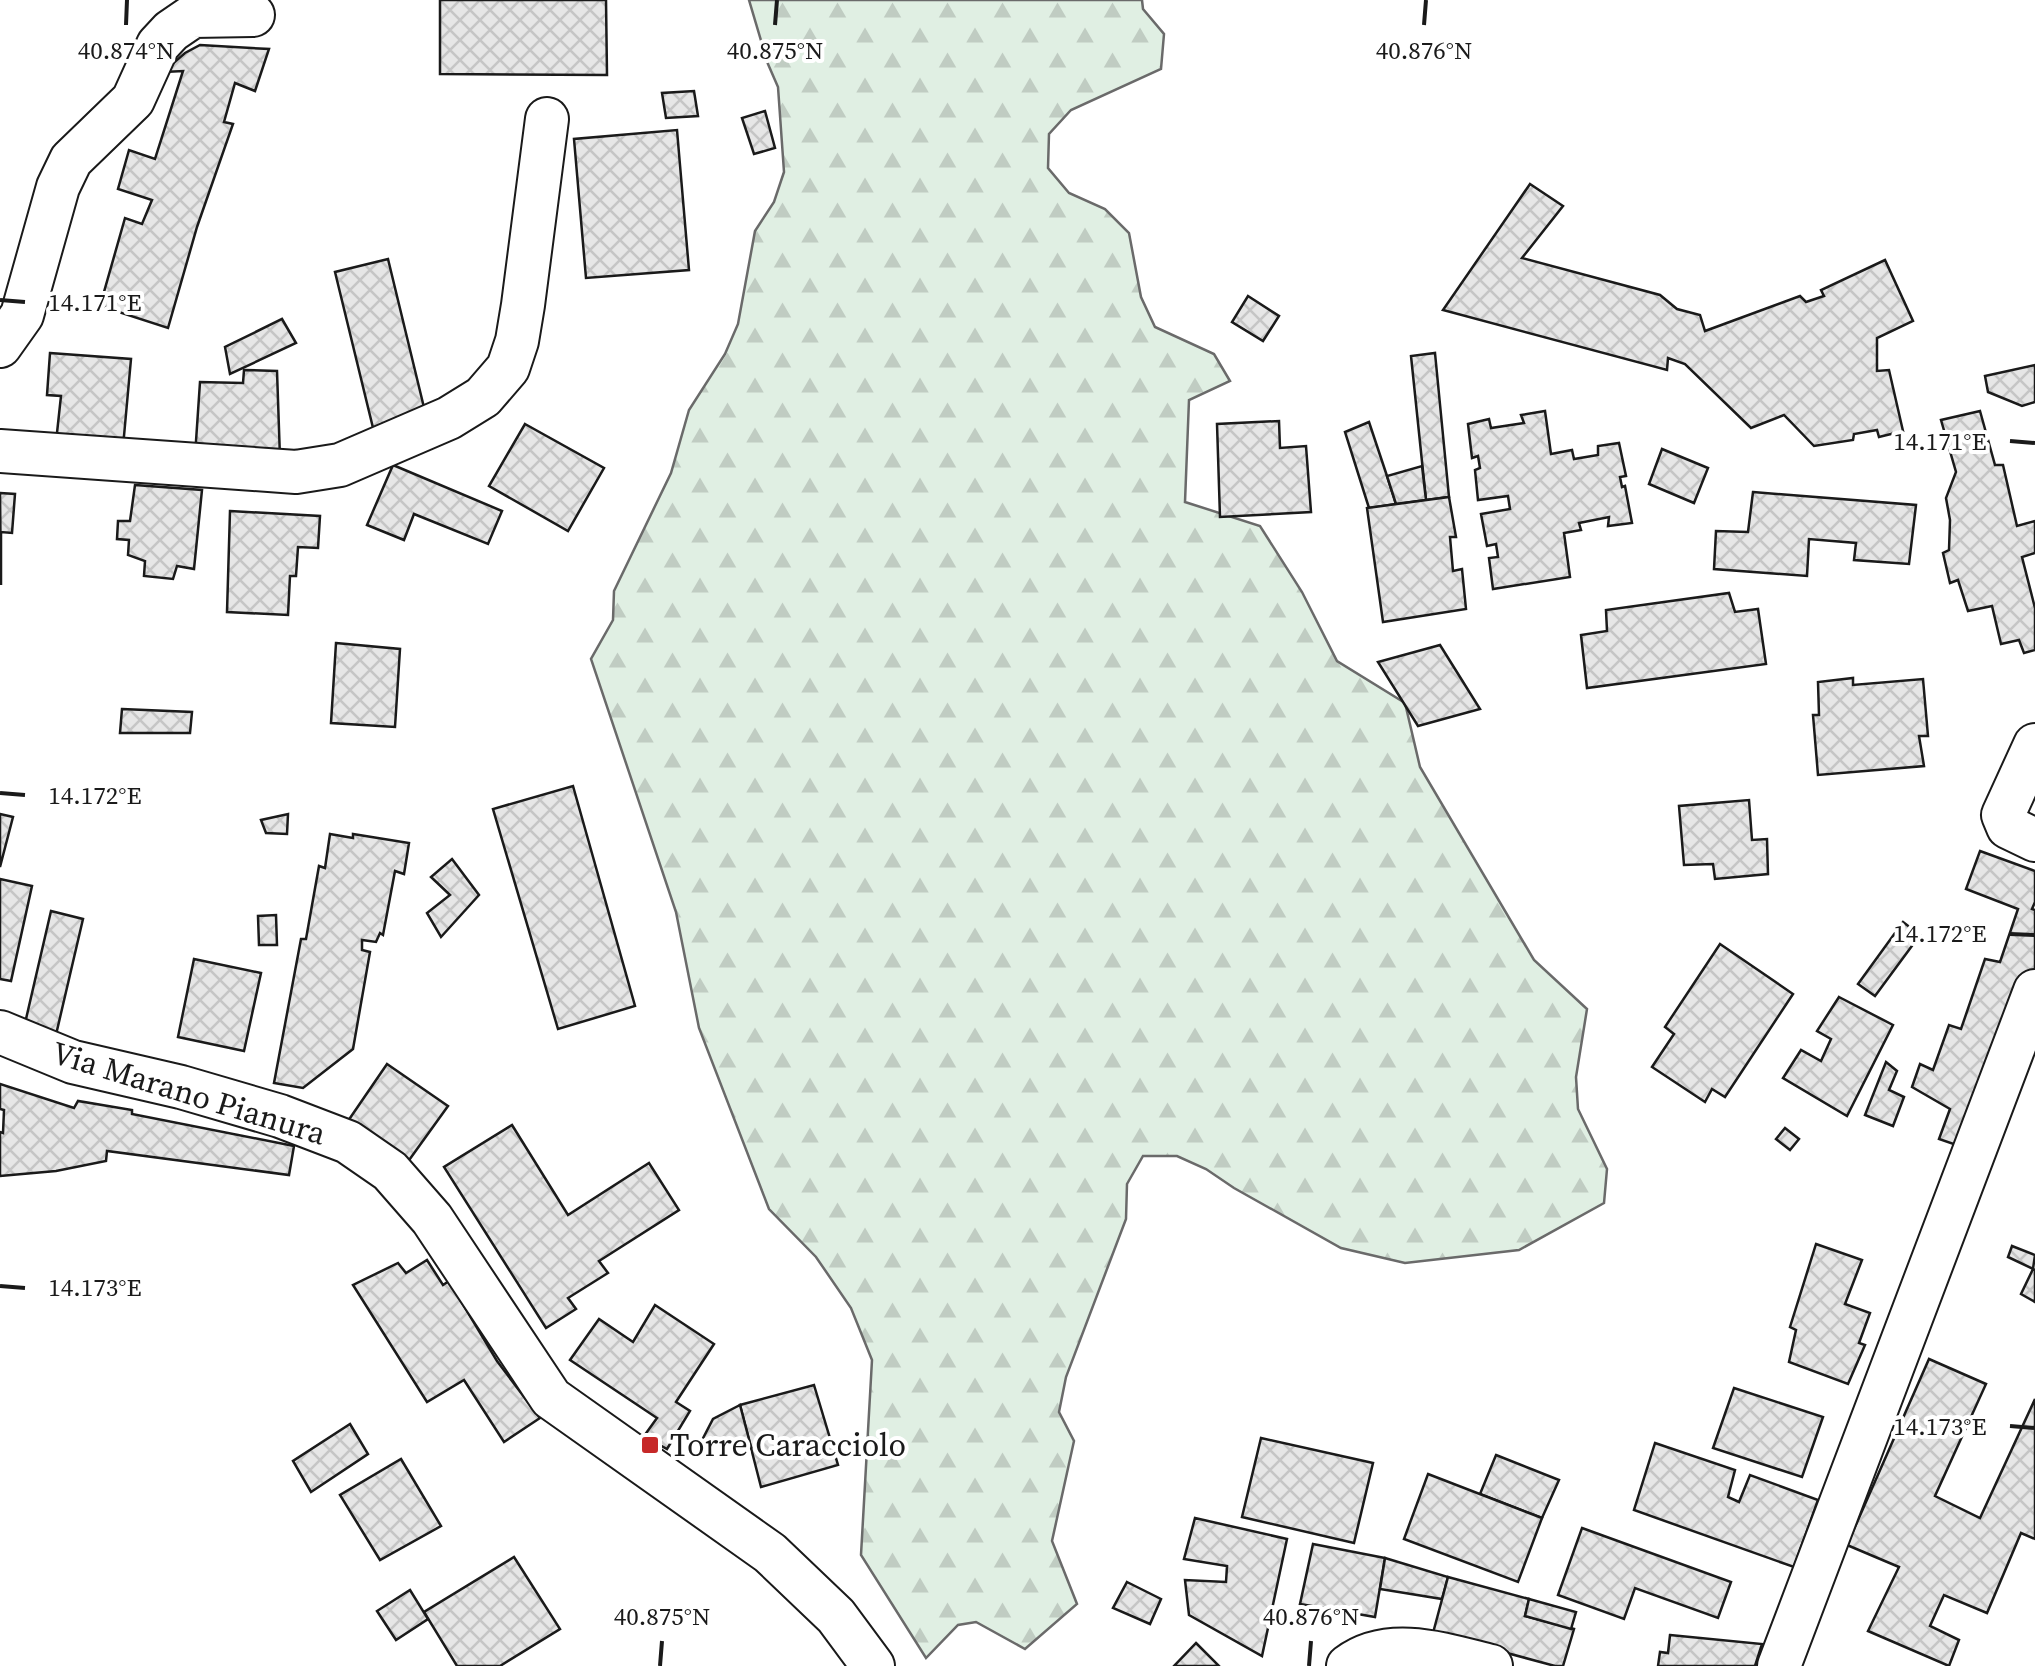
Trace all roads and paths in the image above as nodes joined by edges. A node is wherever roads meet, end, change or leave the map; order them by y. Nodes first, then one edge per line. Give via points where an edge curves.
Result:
1 (253, 14) dead end
2 (548, 120) dead end
3 (0, 346) edge
4 (0, 451) edge
5 (2035, 746) edge
6 (2035, 840) edge
7 (2035, 991) edge
8 (0, 1032) edge
9 (873, 1666) edge
10 (1348, 1666) edge
11 (1491, 1666) edge
12 (1779, 1666) edge

1 - 3 street via 193,16 158,45 134,100 72,160 58,187 22,315
2 - 4 street via 508,368 483,397 449,418 340,464 296,472
5 - 6 street via 2004,816 2008,826
7 - 12 street
8 - 9 street, Via Marano Pianura via 73,1062 280,1116 348,1142 390,1171 432,1219 551,1398 770,1554 836,1616
10 - 11 street via 1363,1655 1418,1648

